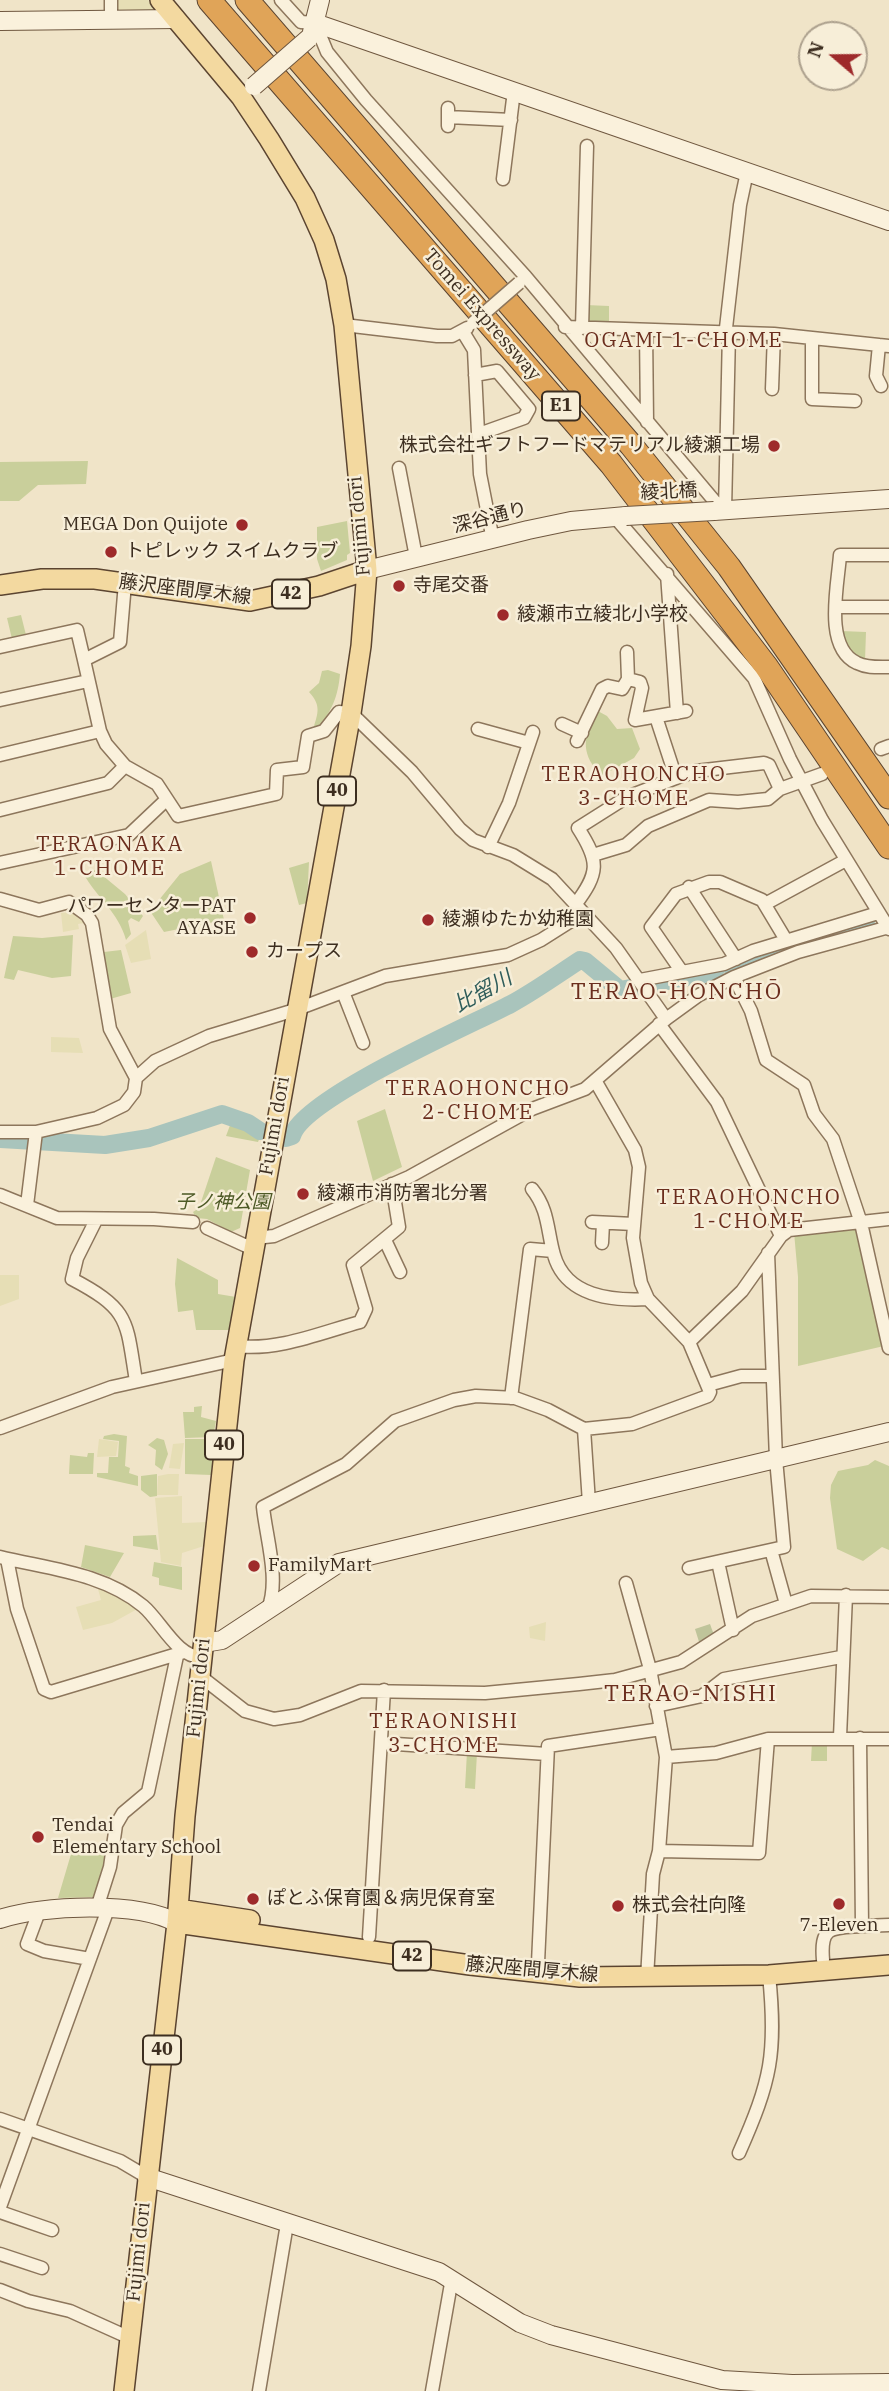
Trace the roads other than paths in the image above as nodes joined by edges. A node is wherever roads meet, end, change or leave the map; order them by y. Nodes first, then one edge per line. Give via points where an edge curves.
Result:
1 (111, 0) edge
2 (160, 0) edge
3 (209, 0) edge
4 (247, 0) edge
5 (281, 0) edge
6 (320, 0) edge
7 (111, 19) junction
8 (176, 19) junction
9 (0, 21) edge
10 (312, 31) junction
11 (247, 91) junction
12 (514, 92) junction
13 (448, 117) dead end
14 (511, 120) junction
15 (587, 146) dead end
16 (747, 172) junction
17 (503, 179) dead end
18 (889, 221) edge
19 (522, 280) junction
20 (344, 325) junction
21 (468, 327) junction
22 (565, 327) junction
23 (582, 328) junction
24 (646, 330) junction
25 (729, 334) junction
26 (774, 334) junction
27 (812, 340) junction
28 (884, 345) edge
29 (475, 375) junction
30 (881, 386) dead end
31 (772, 389) dead end
32 (855, 400) dead end
33 (647, 422) junction
34 (479, 434) junction
35 (399, 468) dead end
36 (889, 499) edge
37 (720, 510) junction
38 (620, 516) junction
39 (493, 540) junction
40 (889, 555) edge
41 (416, 557) junction
42 (367, 570) junction
43 (667, 574) junction
44 (125, 583) junction
45 (0, 585) edge
46 (837, 607) junction
47 (889, 607) edge
48 (0, 647) edge
49 (627, 652) dead end
50 (84, 660) junction
51 (889, 667) edge
52 (628, 679) junction
53 (88, 681) junction
54 (0, 700) edge
55 (351, 713) junction
56 (656, 716) junction
57 (562, 724) dead end
58 (478, 729) dead end
59 (100, 731) junction
60 (0, 755) edge
61 (125, 766) junction
62 (822, 774) dead end
63 (676, 778) junction
64 (803, 782) junction
65 (780, 789) junction
66 (889, 797) edge
67 (166, 800) junction
68 (0, 810) edge
69 (488, 847) junction
70 (889, 847) edge
71 (593, 855) junction
72 (846, 860) junction
73 (0, 863) edge
74 (689, 887) junction
75 (0, 899) edge
76 (765, 904) junction
77 (578, 909) junction
78 (878, 913) junction
79 (889, 928) edge
80 (786, 940) junction
81 (736, 959) junction
82 (682, 972) junction
83 (734, 977) junction
84 (643, 983) junction
85 (343, 992) junction
86 (295, 1010) junction
87 (663, 1022) junction
88 (363, 1043) dead end
89 (136, 1079) junction
90 (596, 1082) junction
91 (0, 1132) edge
92 (36, 1138) junction
93 (392, 1184) junction
94 (532, 1189) dead end
95 (0, 1195) edge
96 (27, 1205) junction
97 (889, 1219) edge
98 (96, 1220) junction
99 (193, 1223) dead end
100 (861, 1223) junction
101 (634, 1224) junction
102 (207, 1228) dead end
103 (781, 1236) junction
104 (385, 1240) junction
105 (254, 1243) junction
106 (602, 1243) dead end
107 (553, 1251) junction
108 (768, 1253) junction
109 (400, 1272) dead end
110 (648, 1299) junction
111 (689, 1342) junction
112 (889, 1348) edge
113 (235, 1353) junction
114 (772, 1376) junction
115 (136, 1381) junction
116 (708, 1385) junction
117 (510, 1398) junction
118 (0, 1428) edge
119 (584, 1429) junction
120 (889, 1432) edge
121 (776, 1459) junction
122 (589, 1503) junction
123 (771, 1550) junction
124 (3, 1558) edge
125 (718, 1562) junction
126 (689, 1568) dead end
127 (626, 1583) dead end
128 (846, 1595) junction
129 (889, 1597) edge
130 (786, 1604) junction
131 (268, 1609) junction
132 (733, 1630) junction
133 (193, 1657) junction
134 (841, 1657) junction
135 (650, 1669) junction
136 (384, 1690) junction
137 (656, 1706) junction
138 (661, 1729) junction
139 (840, 1737) junction
140 (860, 1738) junction
141 (889, 1739) edge
142 (768, 1740) junction
143 (381, 1743) junction
144 (547, 1754) junction
145 (666, 1757) junction
146 (659, 1851) junction
147 (40, 1909) junction
148 (102, 1909) junction
149 (173, 1916) junction
150 (0, 1919) edge
151 (862, 1926) junction
152 (889, 1926) edge
153 (369, 1937) junction
154 (889, 1954) edge
155 (90, 1959) junction
156 (823, 1960) junction
157 (538, 1963) junction
158 (889, 1965) edge
159 (648, 1972) junction
160 (769, 1975) junction
161 (0, 2119) edge
162 (29, 2130) junction
163 (739, 2153) dead end
164 (147, 2177) junction
165 (0, 2210) edge
166 (286, 2224) junction
167 (52, 2230) dead end
168 (0, 2254) edge
169 (41, 2268) dead end
170 (452, 2278) junction
171 (0, 2290) edge
172 (130, 2338) junction
173 (889, 2383) edge
174 (870, 2387) edge
175 (129, 2390) edge
176 (259, 2391) edge
177 (432, 2391) edge

1 - 7 street
2 - 8 main road, Fujimi dori / 40
3 - 70 highway, Tomei Expressway / E1 via 611,464 766,666
4 - 66 highway, Tomei Expressway / E1 via 631,445 729,567
5 - 10 street
6 - 10 street
7 - 8 street
7 - 9 street
8 - 11 main road, Fujimi dori / 40
10 - 11 street, bridge
10 - 12 street
10 - 19 street
11 - 20 main road, Fujimi dori / 40 via 320,230 336,279
12 - 14 street
12 - 16 street
13 - 14 street
14 - 17 street
15 - 23 street
16 - 18 street
16 - 25 street via 726,328
19 - 21 street, bridge
19 - 22 street
20 - 21 street via 426,335 452,335
20 - 42 main road, Fujimi dori / 40
21 - 29 street
22 - 23 street
22 - 33 street
23 - 24 street
24 - 25 street
24 - 33 street
25 - 26 street
25 - 37 street
26 - 27 street
26 - 31 street
27 - 28 street
27 - 32 street via 812,399
28 - 30 street via 876,376
29 - 34 street
29 - 34 street via 497,371 529,409 524,418
33 - 37 street
34 - 39 street via 480,474
35 - 41 street
36 - 37 street
37 - 38 street, 綾北橋, bridge
38 - 39 street, 深谷通り via 571,521
38 - 43 street
39 - 41 street, 深谷通り
40 - 46 street via 840,555
41 - 42 street, 深谷通り
42 - 44 main road, 藤沢座間厚木線 / 42 via 250,601
42 - 55 main road, Fujimi dori / 40
43 - 56 street via 681,712
43 - 64 street via 754,678
44 - 45 main road, 藤沢座間厚木線 / 42 via 70,578
44 - 50 street via 120,642
46 - 47 street
46 - 51 street via 836,633 849,659 866,667
48 - 50 street via 77,630
49 - 52 street
50 - 53 street
52 - 56 street via 640,682 642,688 635,720
52 - 57 street via 622,689 602,689 580,737
53 - 54 street
53 - 59 street
55 - 67 street via 340,712 324,731 309,736 303,767 277,770 276,794 178,816
55 - 69 street via 412,772 460,829
55 - 86 main road, Fujimi dori / 40
56 - 63 street
58 - 69 street via 531,737 509,803
59 - 60 street
59 - 61 street
61 - 67 street via 157,784
61 - 68 street via 108,783
62 - 64 street
63 - 65 street via 696,771 764,763
63 - 71 street via 627,797 578,828
64 - 65 street
64 - 72 street
65 - 71 street via 768,799 750,802 709,800 648,826 626,845
67 - 73 street via 129,835
69 - 77 street via 543,873
71 - 77 street via 594,876
72 - 76 street
72 - 78 street
74 - 76 street via 720,882
74 - 81 street
74 - 82 street via 670,899 652,927
75 - 89 street via 39,910 69,902 87,915 110,1029
76 - 80 street
77 - 84 street
77 - 85 street via 541,940 508,955 385,976
78 - 79 street
78 - 80 street
79 - 83 street via 798,953
80 - 81 street
81 - 82 street
82 - 84 street
83 - 87 street via 699,995
83 - 100 street via 751,1011 766,1060 804,1085 814,1114 833,1139
84 - 87 street
85 - 86 street
85 - 88 street
86 - 89 street via 199,1040 155,1061
86 - 105 main road, Fujimi dori / 40
87 - 90 street
87 - 103 street via 717,1102
89 - 92 street via 134,1092 124,1105
90 - 93 street via 532,1110
90 - 101 street via 635,1150 639,1167
91 - 92 street
92 - 96 street
93 - 104 street via 399,1227
93 - 105 street
94 - 107 street via 548,1218
95 - 96 street
96 - 98 street via 47,1217
97 - 100 street
98 - 99 street
98 - 115 street via 72,1279 108,1301 126,1321
100 - 103 street via 800,1226
100 - 112 street
101 - 106 street via 598,1223
101 - 110 street via 635,1259
102 - 105 street
103 - 108 street
104 - 109 street
104 - 113 street via 354,1265 366,1309 360,1322 311,1338
105 - 113 main road, Fujimi dori / 40
107 - 110 street via 564,1277 589,1293 613,1301
107 - 117 street via 530,1249
108 - 111 street via 742,1291
108 - 114 street
110 - 111 street
111 - 116 street
113 - 115 street
113 - 133 main road, Fujimi dori / 40
114 - 116 street via 741,1376
114 - 121 street
115 - 118 street
116 - 119 street via 708,1396 675,1409 632,1424
117 - 119 street via 548,1410
117 - 131 street via 476,1396 410,1413 395,1420 346,1464 263,1507 271,1569
119 - 122 street
120 - 121 street
121 - 122 street
121 - 123 street via 784,1547
122 - 131 street via 339,1563
123 - 125 street
123 - 130 street
124 - 133 street via 114,1586 157,1618
124 - 133 street via 44,1689 51,1692
125 - 126 street
125 - 132 street
127 - 135 street
128 - 129 street
128 - 130 street via 820,1594
128 - 134 street
130 - 132 street via 752,1616
131 - 133 street
132 - 135 street via 681,1662
133 - 136 street via 245,1711 267,1718 300,1715 354,1692
133 - 148 street via 148,1792 116,1825
133 - 149 main road, Fujimi dori / 40 via 185,1816
134 - 137 street via 724,1679 702,1696
134 - 139 street
135 - 136 street via 615,1680 485,1693
135 - 137 street
136 - 143 street
137 - 138 street
138 - 144 street via 548,1746
138 - 145 street
139 - 140 street
139 - 142 street
140 - 141 street
140 - 151 street
142 - 145 street via 716,1754
142 - 146 street via 759,1853
143 - 144 street
143 - 153 street
144 - 157 street
145 - 146 street
146 - 159 street via 653,1874
147 - 148 street
147 - 150 street
147 - 155 street via 27,1944
148 - 149 street
148 - 155 street
149 - 153 main road, 藤沢座間厚木線 / 42
149 - 159 main road, 藤沢座間厚木線 / 42 via 510,1970 580,1977
149 - 164 main road, Fujimi dori / 40
151 - 152 street
151 - 156 street via 827,1931
153 - 157 main road, 藤沢座間厚木線 / 42
154 - 156 main road, 藤沢座間厚木線 / 42
155 - 162 street
156 - 159 main road, 藤沢座間厚木線 / 42
157 - 159 main road, 藤沢座間厚木線 / 42
158 - 160 main road, 藤沢座間厚木線 / 42
159 - 160 main road, 藤沢座間厚木線 / 42
160 - 163 street via 771,2069 763,2100
161 - 162 street
162 - 164 street via 120,2161
162 - 165 street
164 - 166 street
164 - 172 main road, Fujimi dori / 40
165 - 167 street
166 - 170 street
166 - 176 street
168 - 169 street
170 - 174 street via 536,2330 710,2378
170 - 177 street
171 - 172 street via 70,2311
172 - 175 main road, Fujimi dori / 40
173 - 174 street

